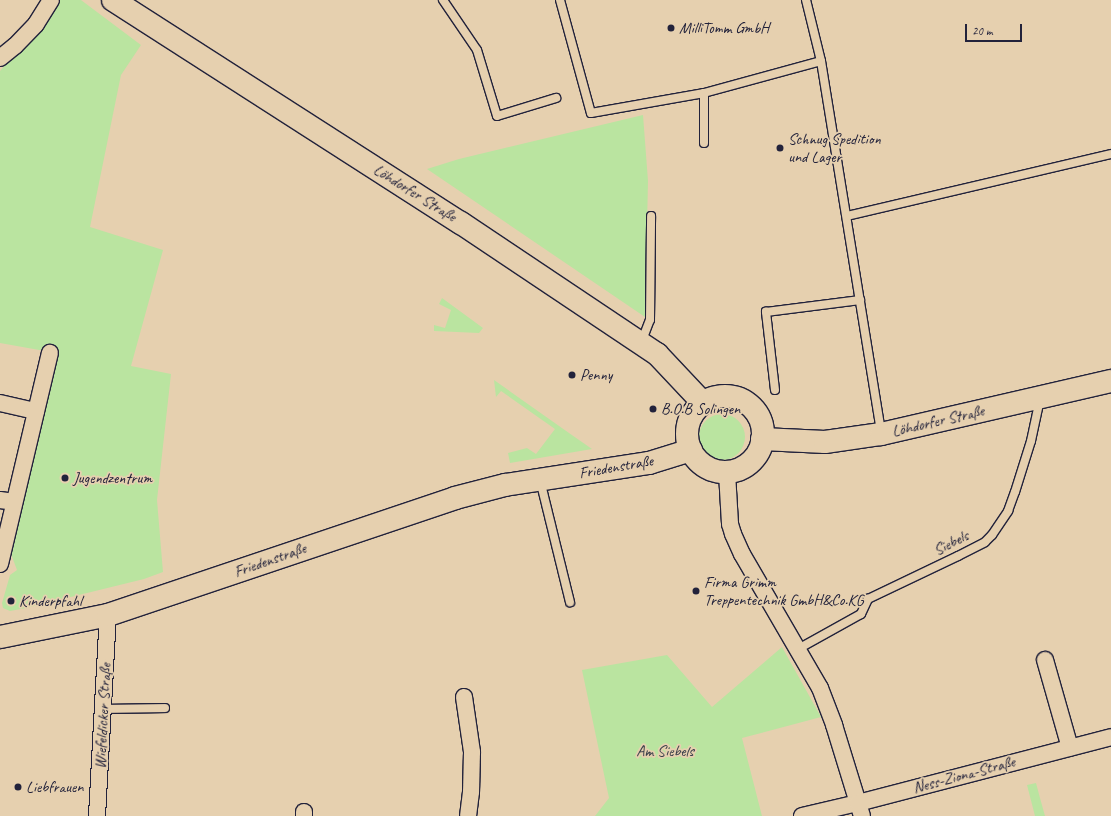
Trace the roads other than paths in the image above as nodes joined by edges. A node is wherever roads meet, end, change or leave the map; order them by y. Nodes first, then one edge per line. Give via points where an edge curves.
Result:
1 (51, 0) edge
2 (113, 0) edge
3 (443, 0) edge
4 (560, 0) edge
5 (806, 0) edge
6 (0, 58) edge
7 (821, 61) junction
8 (704, 93) junction
9 (556, 98) dead end
10 (704, 143) dead end
11 (1111, 154) edge
12 (651, 216) dead end
13 (847, 216) junction
14 (860, 300) junction
15 (641, 344) junction
16 (50, 353) dead end
17 (1111, 381) edge
18 (775, 390) dead end
19 (1041, 397) junction
20 (703, 403) junction
21 (0, 404) edge
22 (36, 411) junction
23 (882, 434) junction
24 (762, 439) junction
25 (690, 450) junction
26 (727, 473) junction
27 (540, 479) junction
28 (7, 501) edge
29 (0, 564) edge
30 (570, 602) dead end
31 (108, 615) junction
32 (0, 637) edge
33 (798, 649) junction
34 (1046, 660) dead end
35 (464, 697) dead end
36 (165, 708) dead end
37 (104, 709) junction
38 (1111, 736) edge
39 (1070, 748) junction
40 (860, 810) edge
41 (97, 816) edge
42 (468, 816) edge
43 (802, 816) edge

1 - 6 street via 31,29
2 - 15 main road, Löhdorfer Straße via 461,223
3 - 9 lane via 477,50 497,116
4 - 8 lane via 591,112
5 - 7 lane
7 - 8 lane
7 - 13 lane
8 - 10 lane
11 - 13 lane
12 - 15 lane via 650,320
13 - 14 lane
14 - 18 lane via 766,312
14 - 23 lane
15 - 20 main road, Löhdorfer Straße via 672,368
16 - 22 street
17 - 19 main road, Löhdorfer Straße
19 - 23 main road, Löhdorfer Straße
19 - 33 lane, Siebels via 1015,492 1008,511 992,535 985,542 958,556 868,599 861,614
20 - 24 main road via 726,396 749,405 762,426
20 - 25 main road via 694,412 688,424 687,438
21 - 22 street
22 - 28 street
23 - 24 main road, Löhdorfer Straße via 825,442
24 - 26 main road via 758,452 750,462
25 - 26 main road via 699,462 711,470
25 - 27 main road, Friedenstraße via 649,462
26 - 33 street via 732,534
27 - 30 lane
27 - 31 main road, Friedenstraße via 455,498
28 - 29 street
31 - 32 main road, Friedenstraße
31 - 37 street, Wiefeldicker Straße
33 - 40 street via 820,688
34 - 39 street
35 - 42 street via 472,752
36 - 37 lane
37 - 41 street, Wiefeldicker Straße
38 - 39 street, Ness-Ziona-Straße
39 - 40 street, Ness-Ziona-Straße
40 - 43 street

